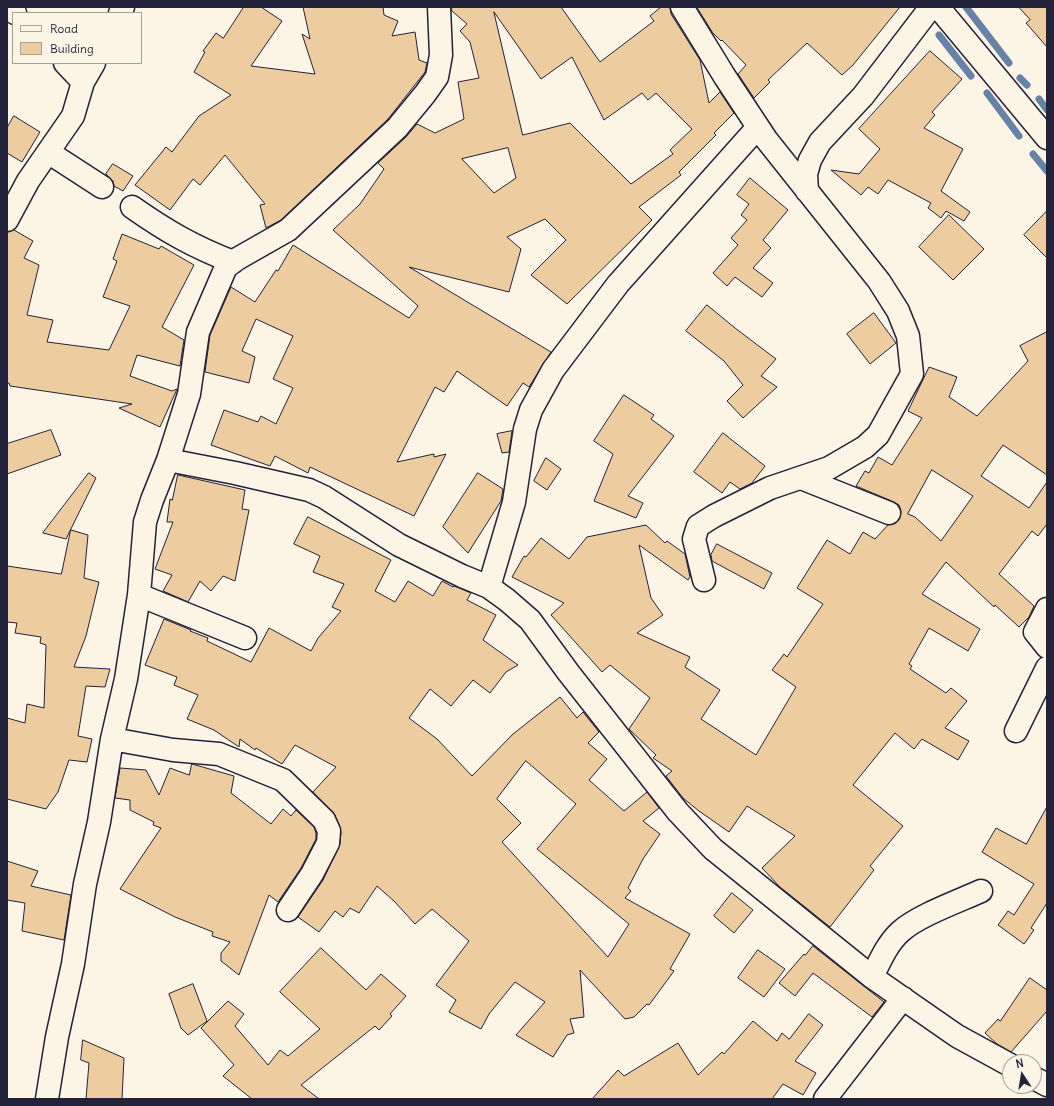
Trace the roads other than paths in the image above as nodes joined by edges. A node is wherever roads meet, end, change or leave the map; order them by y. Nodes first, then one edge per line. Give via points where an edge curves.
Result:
1 (439, 7) edge
2 (682, 7) edge
3 (931, 7) edge
4 (938, 7) edge
5 (65, 64) edge
6 (93, 64) edge
7 (83, 82) junction
8 (758, 127) junction
9 (1047, 138) edge
10 (48, 152) junction
11 (102, 187) dead end
12 (807, 191) junction
13 (132, 207) dead end
14 (7, 220) edge
15 (233, 262) junction
16 (168, 460) junction
17 (801, 478) junction
18 (889, 513) dead end
19 (704, 580) dead end
20 (489, 587) junction
21 (139, 595) junction
22 (1047, 609) edge
23 (245, 638) dead end
24 (1047, 647) edge
25 (1047, 668) edge
26 (1016, 731) dead end
27 (112, 739) junction
28 (981, 891) dead end
29 (288, 910) dead end
30 (872, 977) junction
31 (902, 998) junction
32 (1002, 1061) edge
33 (47, 1099) edge
34 (825, 1099) edge

1 - 15 street via 441,55 437,77 425,94 397,128 288,230
2 - 8 street
3 - 12 street via 863,96 820,142 806,174
4 - 9 street
5 - 7 street
6 - 7 street
7 - 10 street via 72,116
8 - 12 street
8 - 20 street via 618,284 552,370 531,410 514,502
10 - 11 street
10 - 14 street via 28,180
12 - 17 street via 878,281 898,311 908,336 912,374 878,435 865,447 829,468
13 - 15 street via 171,234 199,249
15 - 16 street via 221,275 198,332 189,394
16 - 20 street via 309,490 399,545
16 - 21 street via 145,522
17 - 18 street
17 - 19 street via 770,488 698,526 694,539
20 - 30 street via 530,620 678,812 712,849
21 - 23 street
21 - 27 street via 126,680
22 - 24 street via 1035,632
25 - 26 street
27 - 29 street via 173,750 219,754 283,780 324,820 328,831 325,849
27 - 33 street
28 - 30 street via 928,915 901,931 887,948
30 - 31 street
31 - 32 street via 957,1036
31 - 34 street

